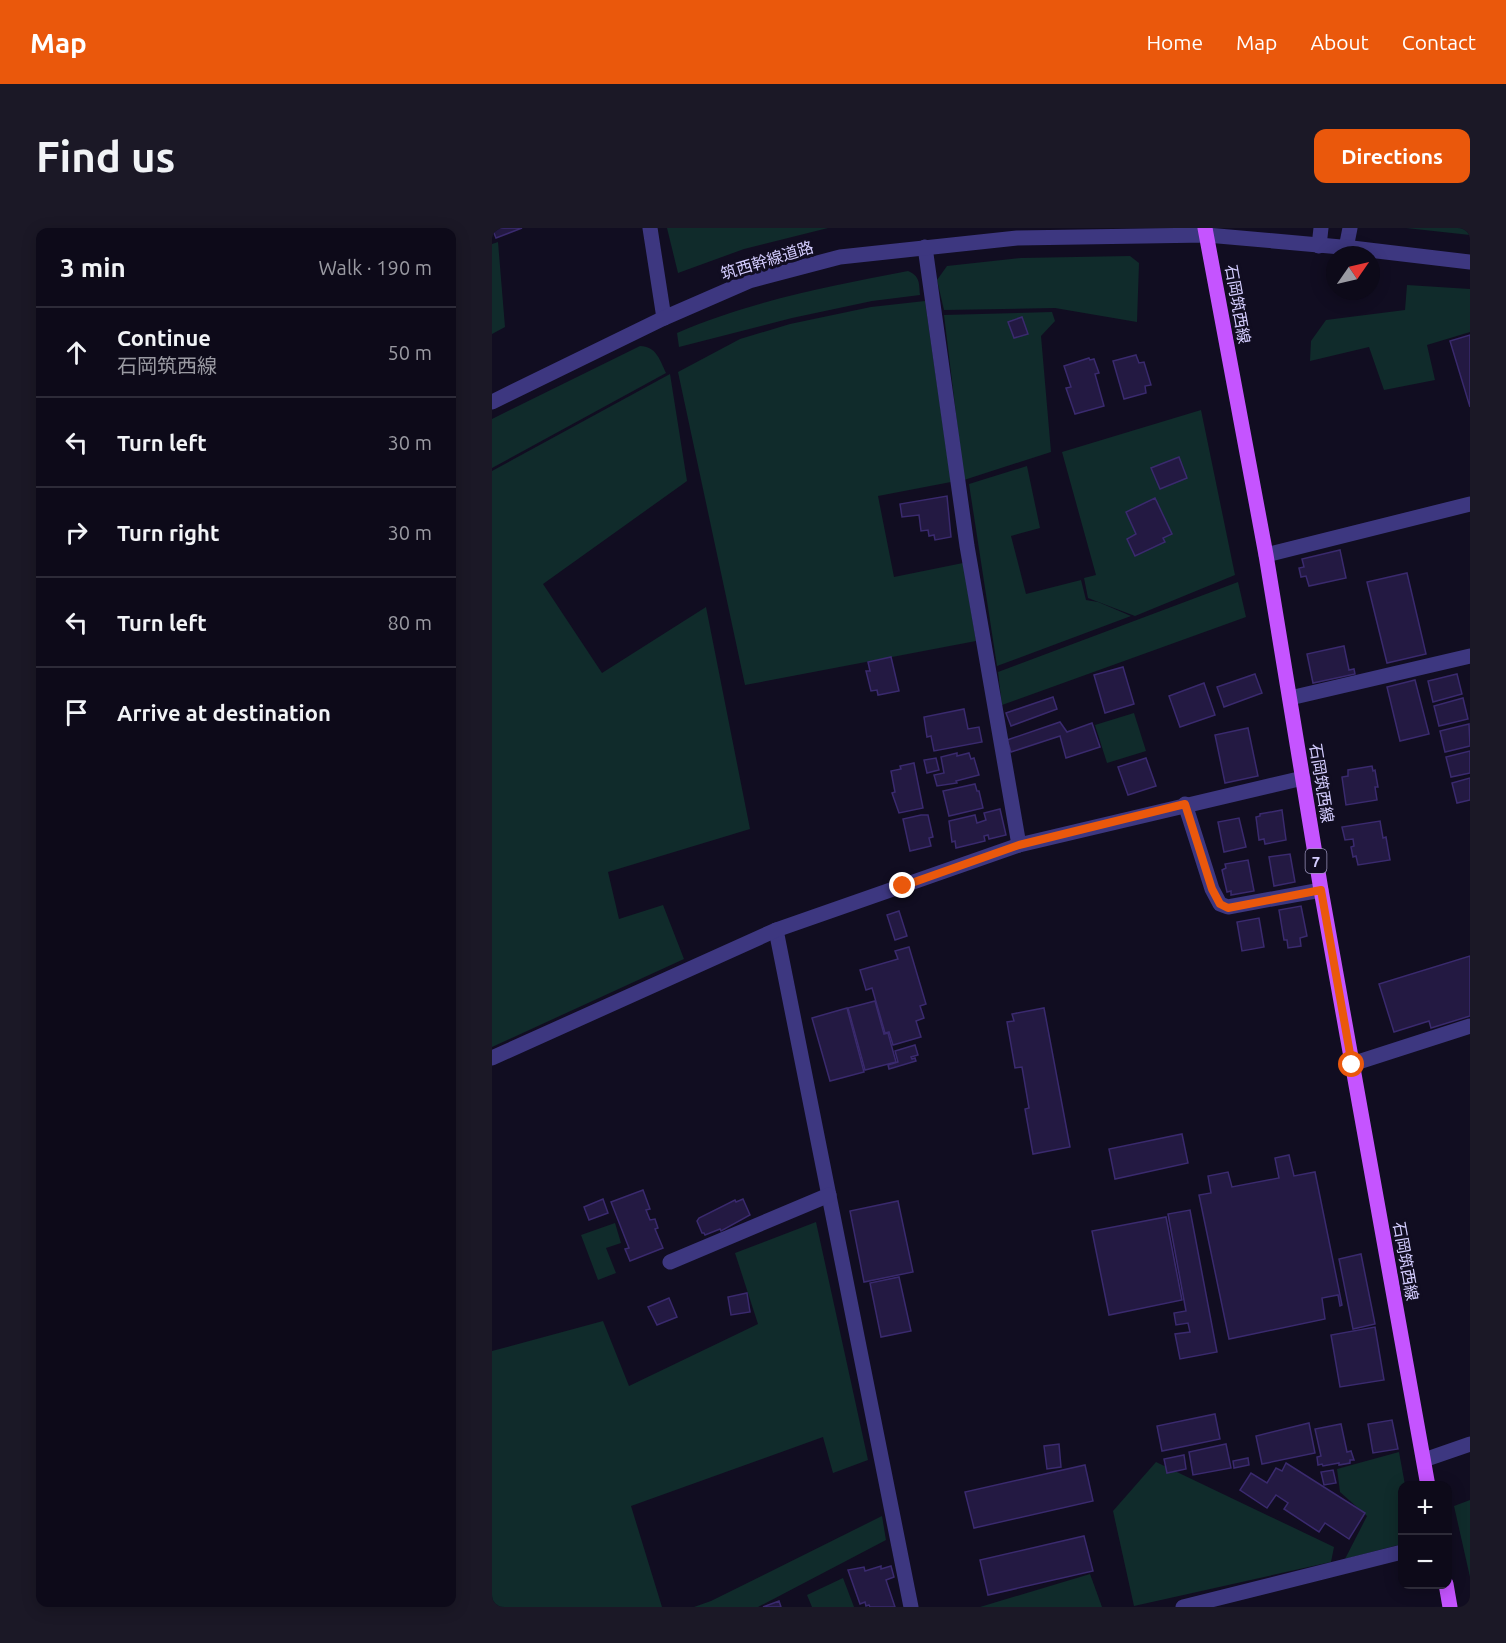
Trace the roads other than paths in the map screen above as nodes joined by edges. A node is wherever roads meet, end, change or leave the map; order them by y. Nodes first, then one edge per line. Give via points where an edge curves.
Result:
1 (650, 228) edge
2 (1321, 228) edge
3 (1350, 228) edge
4 (1206, 232) edge
5 (1319, 246) junction
6 (1346, 246) edge
7 (925, 247) junction
8 (1326, 247) edge
9 (1380, 252) edge
10 (1470, 262) edge
11 (664, 318) junction
12 (492, 402) edge
13 (1470, 504) edge
14 (1266, 555) junction
15 (1470, 656) edge
16 (1290, 698) junction
17 (1303, 778) junction
18 (1185, 804) junction
19 (1019, 845) junction
20 (1321, 890) junction
21 (777, 930) junction
22 (1470, 1026) edge
23 (492, 1058) edge
24 (1352, 1065) junction
25 (829, 1195) junction
26 (670, 1262) dead end
27 (1470, 1444) edge
28 (1424, 1460) junction
29 (1427, 1481) edge
30 (1398, 1553) edge
31 (1447, 1589) edge
32 (911, 1607) edge
33 (1183, 1607) edge
34 (1450, 1607) edge

1 - 11 street
2 - 5 street
3 - 6 street
4 - 5 street, 筑西幹線道路
4 - 7 street, 筑西幹線道路 via 1017,238
4 - 14 main road, 石岡筑西線 / 7
5 - 8 street, 筑西幹線道路
7 - 11 street, 筑西幹線道路 via 840,257 749,281
7 - 19 street via 967,546
9 - 10 street, 筑西幹線道路
11 - 12 street, 筑西幹線道路
13 - 14 street
14 - 16 main road, 石岡筑西線 / 7
15 - 16 street
16 - 17 main road, 石岡筑西線 / 7
17 - 18 street
17 - 20 main road, 石岡筑西線 / 7
18 - 19 street
18 - 20 street via 1220,904 1228,908
19 - 21 street
20 - 24 main road, 石岡筑西線 / 7
21 - 23 street
21 - 25 street
22 - 24 street
24 - 28 main road, 石岡筑西線 / 7
25 - 26 street
25 - 32 street
27 - 28 street
28 - 29 main road, 石岡筑西線 / 7
30 - 33 street
31 - 34 main road

